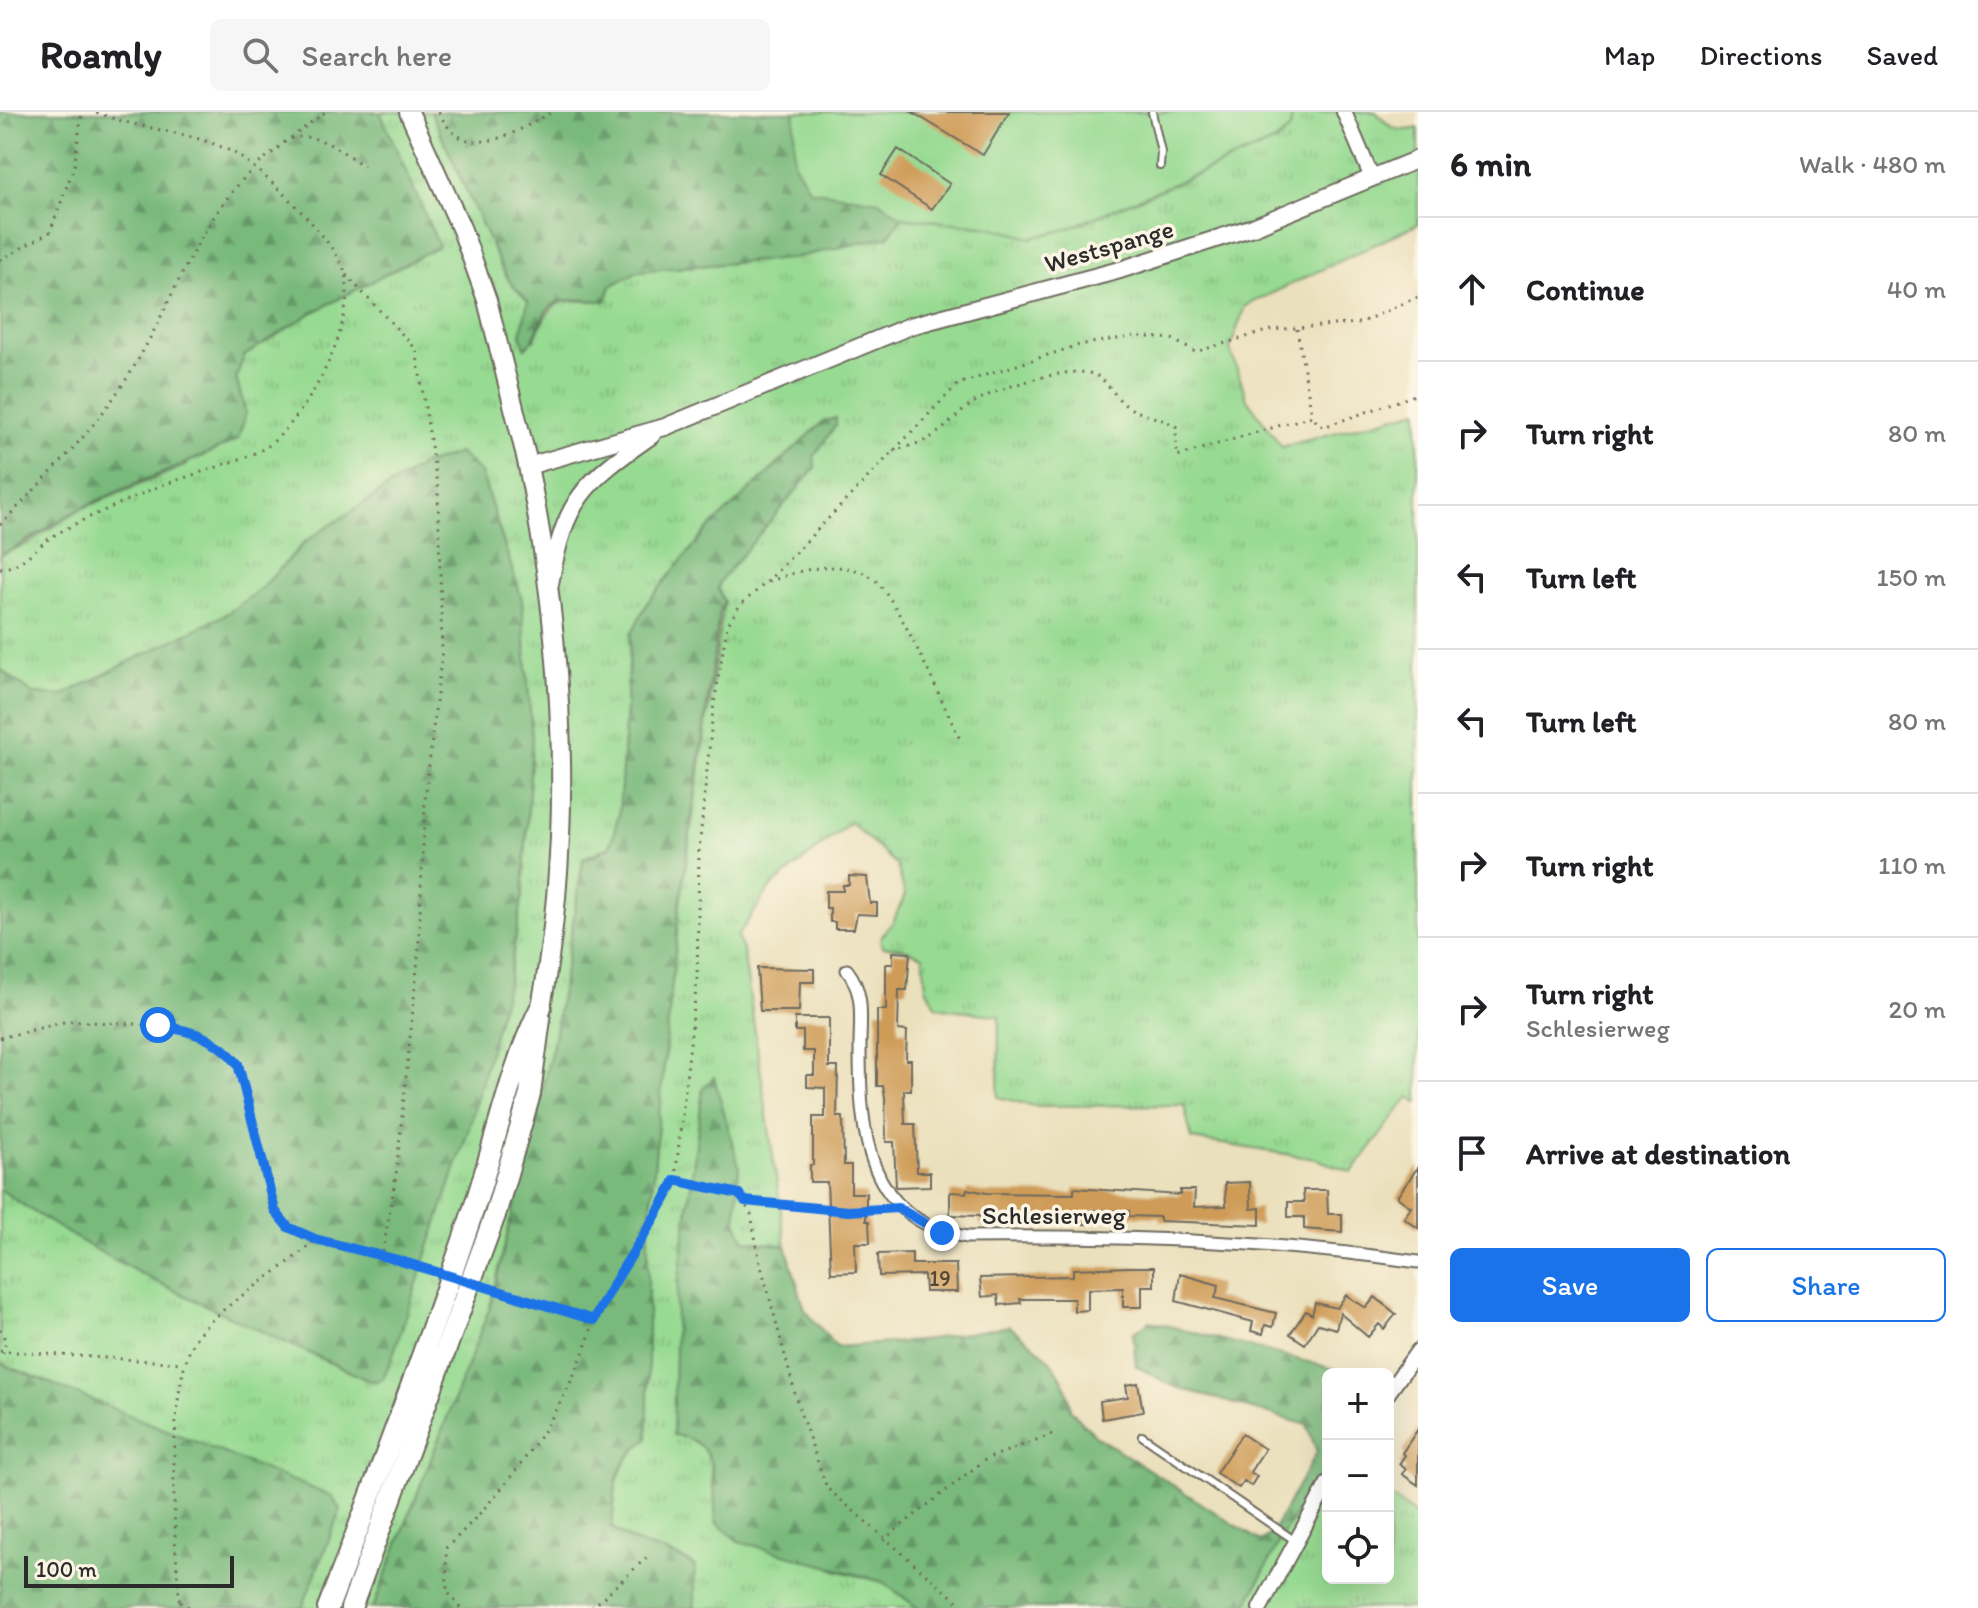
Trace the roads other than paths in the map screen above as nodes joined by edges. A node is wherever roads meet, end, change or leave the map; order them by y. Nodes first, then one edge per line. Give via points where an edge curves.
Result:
1 (409, 112) edge
2 (1152, 112) edge
3 (1344, 112) edge
4 (1418, 159) edge
5 (1160, 166) dead end
6 (1372, 178) junction
7 (665, 427) junction
8 (527, 461) junction
9 (548, 593) junction
10 (847, 970) dead end
11 (541, 1007) junction
12 (1418, 1262) edge
13 (1418, 1351) edge
14 (1394, 1385) edge
15 (1142, 1436) dead end
16 (1322, 1493) edge
17 (1294, 1540) junction
18 (328, 1608) edge
19 (351, 1608) edge
20 (1260, 1608) edge

1 - 8 main road via 487,300
2 - 5 lane
3 - 6 street
4 - 6 main road, Westspange
6 - 7 main road, Westspange via 1253,227 1120,270 910,326
7 - 8 main road
7 - 9 main road via 605,468 581,492 559,535
8 - 9 main road
9 - 11 main road via 561,709 562,792 557,897
10 - 12 street, Schlesierweg via 860,991 863,1120 876,1168 898,1208 942,1233 1160,1237
11 - 18 highway via 513,1069 474,1209 414,1384
11 - 19 highway via 530,1094 495,1215
13 - 14 street
15 - 17 lane
16 - 17 street
17 - 20 street

